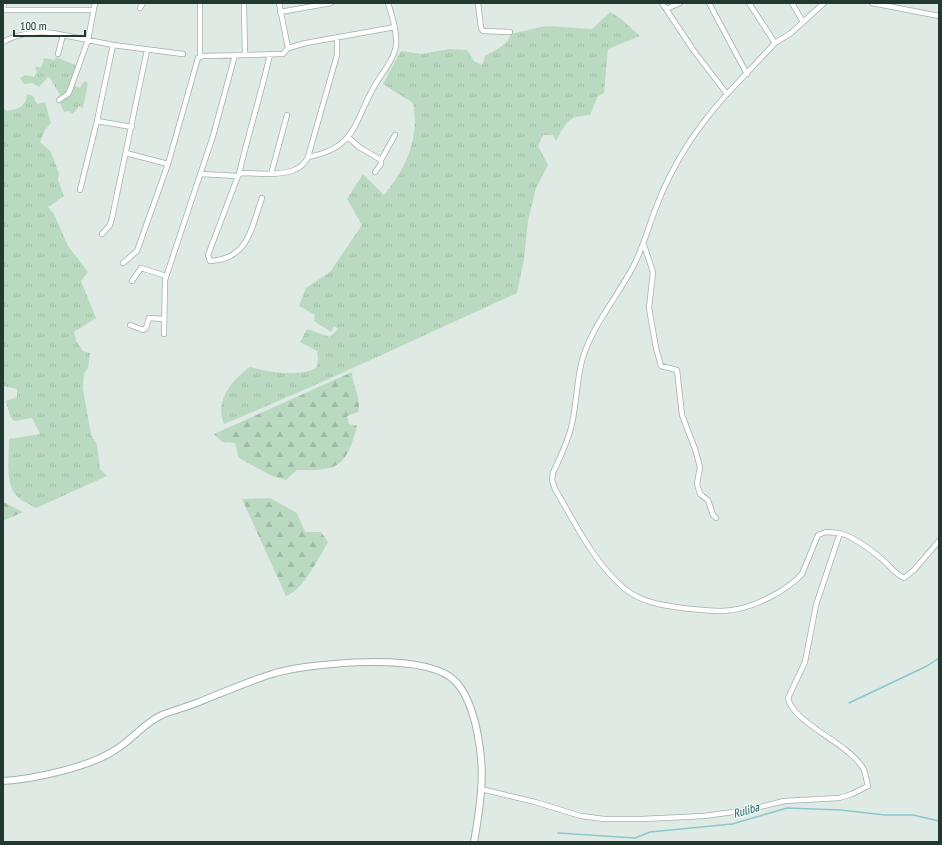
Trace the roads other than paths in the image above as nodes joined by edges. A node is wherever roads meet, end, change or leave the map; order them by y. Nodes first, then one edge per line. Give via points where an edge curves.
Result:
1 (4, 3) edge
2 (95, 3) edge
3 (143, 3) edge
4 (200, 3) edge
5 (279, 3) edge
6 (331, 3) edge
7 (388, 3) edge
8 (478, 3) edge
9 (662, 3) edge
10 (680, 3) edge
11 (709, 3) edge
12 (749, 3) edge
13 (792, 3) edge
14 (824, 3) edge
15 (872, 3) edge
16 (244, 5) dead end
17 (140, 8) dead end
18 (3, 9) edge
19 (666, 9) junction
20 (93, 10) junction
21 (280, 12) junction
22 (939, 16) edge
23 (803, 22) junction
24 (395, 28) junction
25 (510, 32) dead end
26 (63, 35) junction
27 (338, 38) junction
28 (88, 40) junction
29 (3, 42) edge
30 (775, 43) junction
31 (113, 45) junction
32 (288, 48) junction
33 (147, 50) junction
34 (58, 54) dead end
35 (182, 54) dead end
36 (270, 54) junction
37 (235, 55) junction
38 (245, 55) junction
39 (200, 56) junction
40 (747, 74) junction
41 (727, 94) junction
42 (59, 100) dead end
43 (287, 114) dead end
44 (97, 121) junction
45 (132, 127) junction
46 (395, 135) dead end
47 (349, 138) junction
48 (126, 153) junction
49 (308, 158) junction
50 (381, 160) junction
51 (168, 164) junction
52 (375, 172) dead end
53 (201, 174) junction
54 (271, 174) junction
55 (238, 175) junction
56 (80, 190) dead end
57 (262, 198) dead end
58 (102, 234) dead end
59 (644, 245) junction
60 (124, 263) dead end
61 (166, 276) junction
62 (132, 281) dead end
63 (163, 319) junction
64 (130, 325) dead end
65 (164, 334) dead end
66 (716, 518) dead end
67 (840, 533) junction
68 (939, 541) edge
69 (3, 781) edge
70 (481, 789) junction
71 (474, 842) edge

1 - 18 street
2 - 20 street
3 - 17 street
4 - 39 street
5 - 21 street
6 - 21 street
7 - 24 street
8 - 25 street via 483,30
9 - 19 street
10 - 19 street
11 - 40 street
12 - 30 street
13 - 23 street
14 - 23 street
15 - 22 street
16 - 38 street
18 - 20 street
19 - 41 street
20 - 28 street
21 - 32 street
23 - 30 street
24 - 27 street
24 - 47 street via 396,44 393,55
26 - 28 street
26 - 29 street via 52,32 29,34
26 - 34 street
27 - 32 street
27 - 49 street via 337,56
28 - 31 street
28 - 42 street via 70,90
30 - 40 street
31 - 33 street
31 - 44 street
32 - 36 street via 283,54
33 - 35 street
33 - 45 street
36 - 38 street
36 - 55 street
37 - 38 street
37 - 39 street
37 - 53 street
39 - 51 street
40 - 41 street
41 - 59 street via 705,118 679,158 657,205
43 - 54 street
44 - 45 street
44 - 56 street
45 - 48 street
46 - 50 street
47 - 49 street via 329,151
47 - 50 street via 358,147
48 - 51 street
48 - 58 street via 110,225
49 - 54 street via 303,165 291,172
50 - 52 street
51 - 60 street via 137,251
53 - 55 street
53 - 61 street
54 - 55 street
55 - 57 street via 208,255 210,261 231,257 241,249
59 - 66 street via 653,272 649,308 656,348 662,366 677,370 682,415 700,467 697,484 700,494 708,500
59 - 67 street via 587,348 571,428 552,473 555,489 600,562 625,589 648,602 726,612 750,607 787,587 802,574 818,535 826,532
61 - 62 street via 141,268
61 - 63 street
63 - 64 street via 149,318 143,330
63 - 65 street
67 - 68 street via 856,540 883,560 898,576 904,578
67 - 70 street via 816,606 805,662 788,698 791,708 796,713 859,762 864,769 868,786 839,798 784,801 748,810 704,816 642,819 581,816
69 - 70 main road via 51,772 101,757 126,743 160,715 275,674 314,666 401,662 435,669 449,676 460,687 471,707
70 - 71 main road

